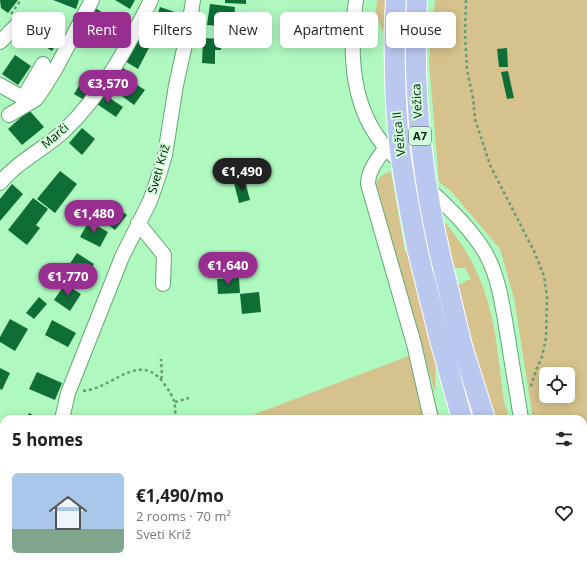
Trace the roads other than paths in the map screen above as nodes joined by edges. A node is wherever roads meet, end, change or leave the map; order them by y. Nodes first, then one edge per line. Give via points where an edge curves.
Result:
1 (92, 0) edge
2 (151, 0) edge
3 (192, 0) edge
4 (356, 0) edge
5 (396, 0) edge
6 (417, 0) edge
7 (12, 30) edge
8 (0, 42) edge
9 (43, 64) dead end
10 (0, 85) edge
11 (8, 115) dead end
12 (386, 147) junction
13 (0, 183) edge
14 (138, 223) junction
15 (163, 284) dead end
16 (63, 415) edge
17 (430, 415) edge
18 (461, 415) edge
19 (484, 415) edge
20 (520, 415) edge

1 - 11 street via 55,70 36,99
2 - 13 street, Marči via 116,65 82,112
3 - 14 street, Sveti Križ via 165,156 150,201
4 - 12 street via 352,39 354,77 359,100 367,118
5 - 18 highway, Vežica II / A7, bridge via 394,53 399,144 407,199 417,248
6 - 19 highway, Vežica / A7, bridge via 416,74 425,181 462,346
7 - 8 street
9 - 10 street via 23,98
12 - 17 street via 372,168 368,184 414,344
12 - 20 street via 455,214 486,255 500,293
14 - 15 street via 164,255
14 - 16 street, Sveti Križ via 68,393

